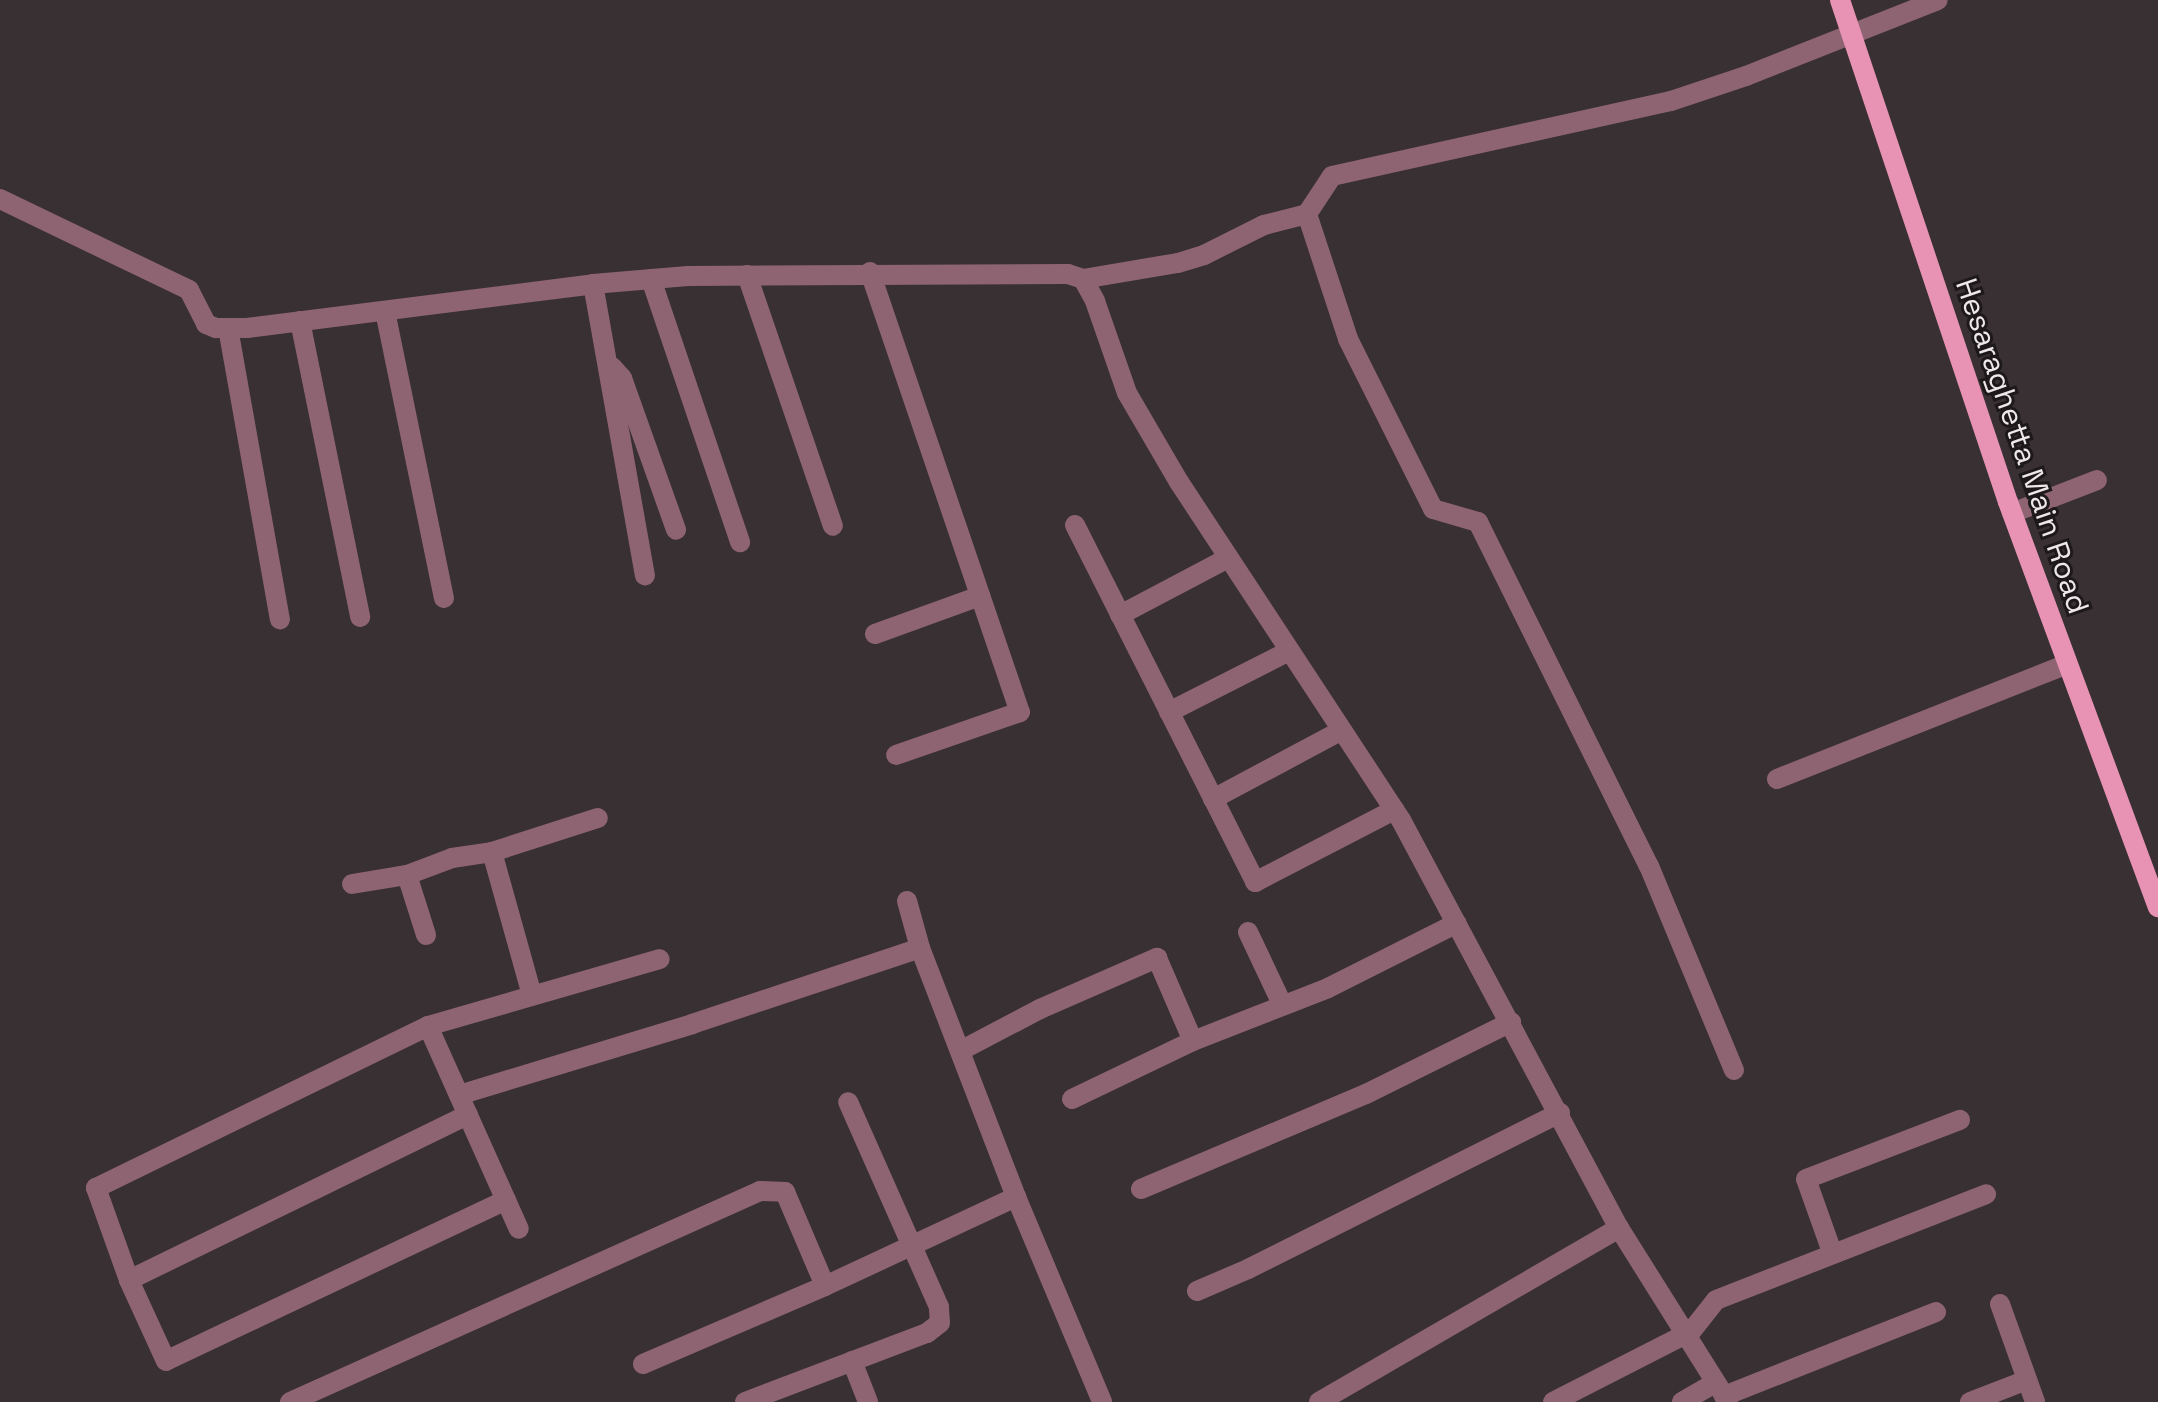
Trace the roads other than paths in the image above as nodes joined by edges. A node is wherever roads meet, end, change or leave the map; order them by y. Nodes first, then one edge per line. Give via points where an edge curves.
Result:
1 (1840, 0) edge
2 (1938, 0) edge
3 (1850, 36) junction
4 (0, 199) edge
5 (1307, 214) junction
6 (870, 272) junction
7 (747, 275) junction
8 (651, 279) junction
9 (1083, 279) junction
10 (593, 284) junction
11 (385, 311) junction
12 (300, 321) junction
13 (228, 328) junction
14 (607, 361) junction
15 (2097, 480) dead end
16 (2012, 513) junction
17 (1075, 525) dead end
18 (833, 526) dead end
19 (676, 530) dead end
20 (740, 542) dead end
21 (1228, 558) junction
22 (645, 575) dead end
23 (980, 596) junction
24 (444, 598) dead end
25 (1120, 615) junction
26 (360, 617) dead end
27 (280, 619) dead end
28 (875, 634) dead end
29 (1289, 651) junction
30 (2067, 664) junction
31 (1169, 712) junction
32 (1342, 730) junction
33 (896, 755) dead end
34 (1777, 779) dead end
35 (1213, 799) junction
36 (1394, 810) junction
37 (598, 818) dead end
38 (492, 852) junction
39 (407, 875) junction
40 (352, 884) dead end
41 (907, 901) dead end
42 (2158, 907) edge
43 (1457, 923) junction
44 (1248, 932) dead end
45 (426, 935) dead end
46 (920, 948) junction
47 (660, 959) dead end
48 (532, 995) junction
49 (1282, 1004) junction
50 (1511, 1022) junction
51 (428, 1026) junction
52 (1193, 1041) junction
53 (960, 1051) junction
54 (1734, 1070) dead end
55 (459, 1095) junction
56 (1072, 1099) dead end
57 (848, 1102) dead end
58 (1560, 1113) junction
59 (468, 1115) junction
60 (1960, 1120) dead end
61 (1141, 1189) dead end
62 (1986, 1194) dead end
63 (1016, 1197) junction
64 (506, 1200) junction
65 (1619, 1228) junction
66 (519, 1229) dead end
67 (912, 1245) junction
68 (1832, 1252) junction
69 (129, 1280) junction
70 (825, 1286) junction
71 (1197, 1291) dead end
72 (2000, 1304) dead end
73 (1936, 1312) dead end
74 (1685, 1336) junction
75 (852, 1361) junction
76 (643, 1364) dead end
77 (2027, 1380) junction
78 (1722, 1393) edge
79 (758, 1400) edge
80 (1974, 1401) edge
81 (290, 1402) edge
82 (868, 1402) edge
83 (1102, 1402) edge
84 (1319, 1402) edge
85 (1553, 1402) edge
86 (1682, 1402) edge
87 (2035, 1402) edge

1 - 3 main road, Hesaraghetta Main Road
2 - 3 street
3 - 5 street via 1671,101 1332,176
3 - 16 main road, Hesaraghetta Main Road
4 - 13 street via 189,290 206,324
5 - 9 street via 1264,225 1178,263
5 - 54 street via 1348,339 1433,509 1478,522 1649,866
6 - 7 street
6 - 9 street via 1068,274
6 - 23 street
7 - 8 street
7 - 18 street
8 - 10 street
8 - 20 street
9 - 21 street via 1127,393
10 - 11 street
10 - 14 street
11 - 12 street
11 - 24 street
12 - 13 street
12 - 26 street
13 - 27 street
14 - 19 street via 622,378
14 - 22 street
15 - 16 street
16 - 30 main road, Hesaraghetta Main Road
17 - 25 street
21 - 25 street
21 - 29 street
23 - 28 street
23 - 33 street via 1020,712
25 - 31 street
29 - 31 street
29 - 32 street
30 - 34 street
30 - 42 main road, Hesaraghetta Main Road
31 - 35 street
32 - 35 street
32 - 36 street
35 - 36 street via 1258,883
36 - 43 street
37 - 38 street
38 - 39 street via 452,858
38 - 48 street
39 - 40 street
39 - 45 street
41 - 46 street
43 - 49 street via 1328,988
43 - 50 street
44 - 49 street
46 - 53 street
46 - 55 street
47 - 48 street
48 - 51 street
49 - 52 street
50 - 58 street
50 - 61 street via 1366,1094
51 - 55 street
51 - 69 street via 96,1188
52 - 53 street via 1157,958
52 - 56 street
53 - 63 street
55 - 59 street
57 - 67 street
58 - 65 street
58 - 71 street
59 - 64 street
59 - 69 street
60 - 68 street via 1806,1179
62 - 68 street
63 - 67 street
63 - 83 street
64 - 66 street
64 - 69 street via 166,1361
65 - 74 street
65 - 84 street
67 - 70 street
67 - 75 street via 939,1307 940,1323 927,1333
68 - 74 street via 1716,1300
70 - 76 street
70 - 81 street via 785,1192 760,1191
72 - 77 street
73 - 78 street
74 - 78 street
74 - 85 street
75 - 79 street
75 - 82 street
77 - 80 street
77 - 87 street
78 - 86 street

